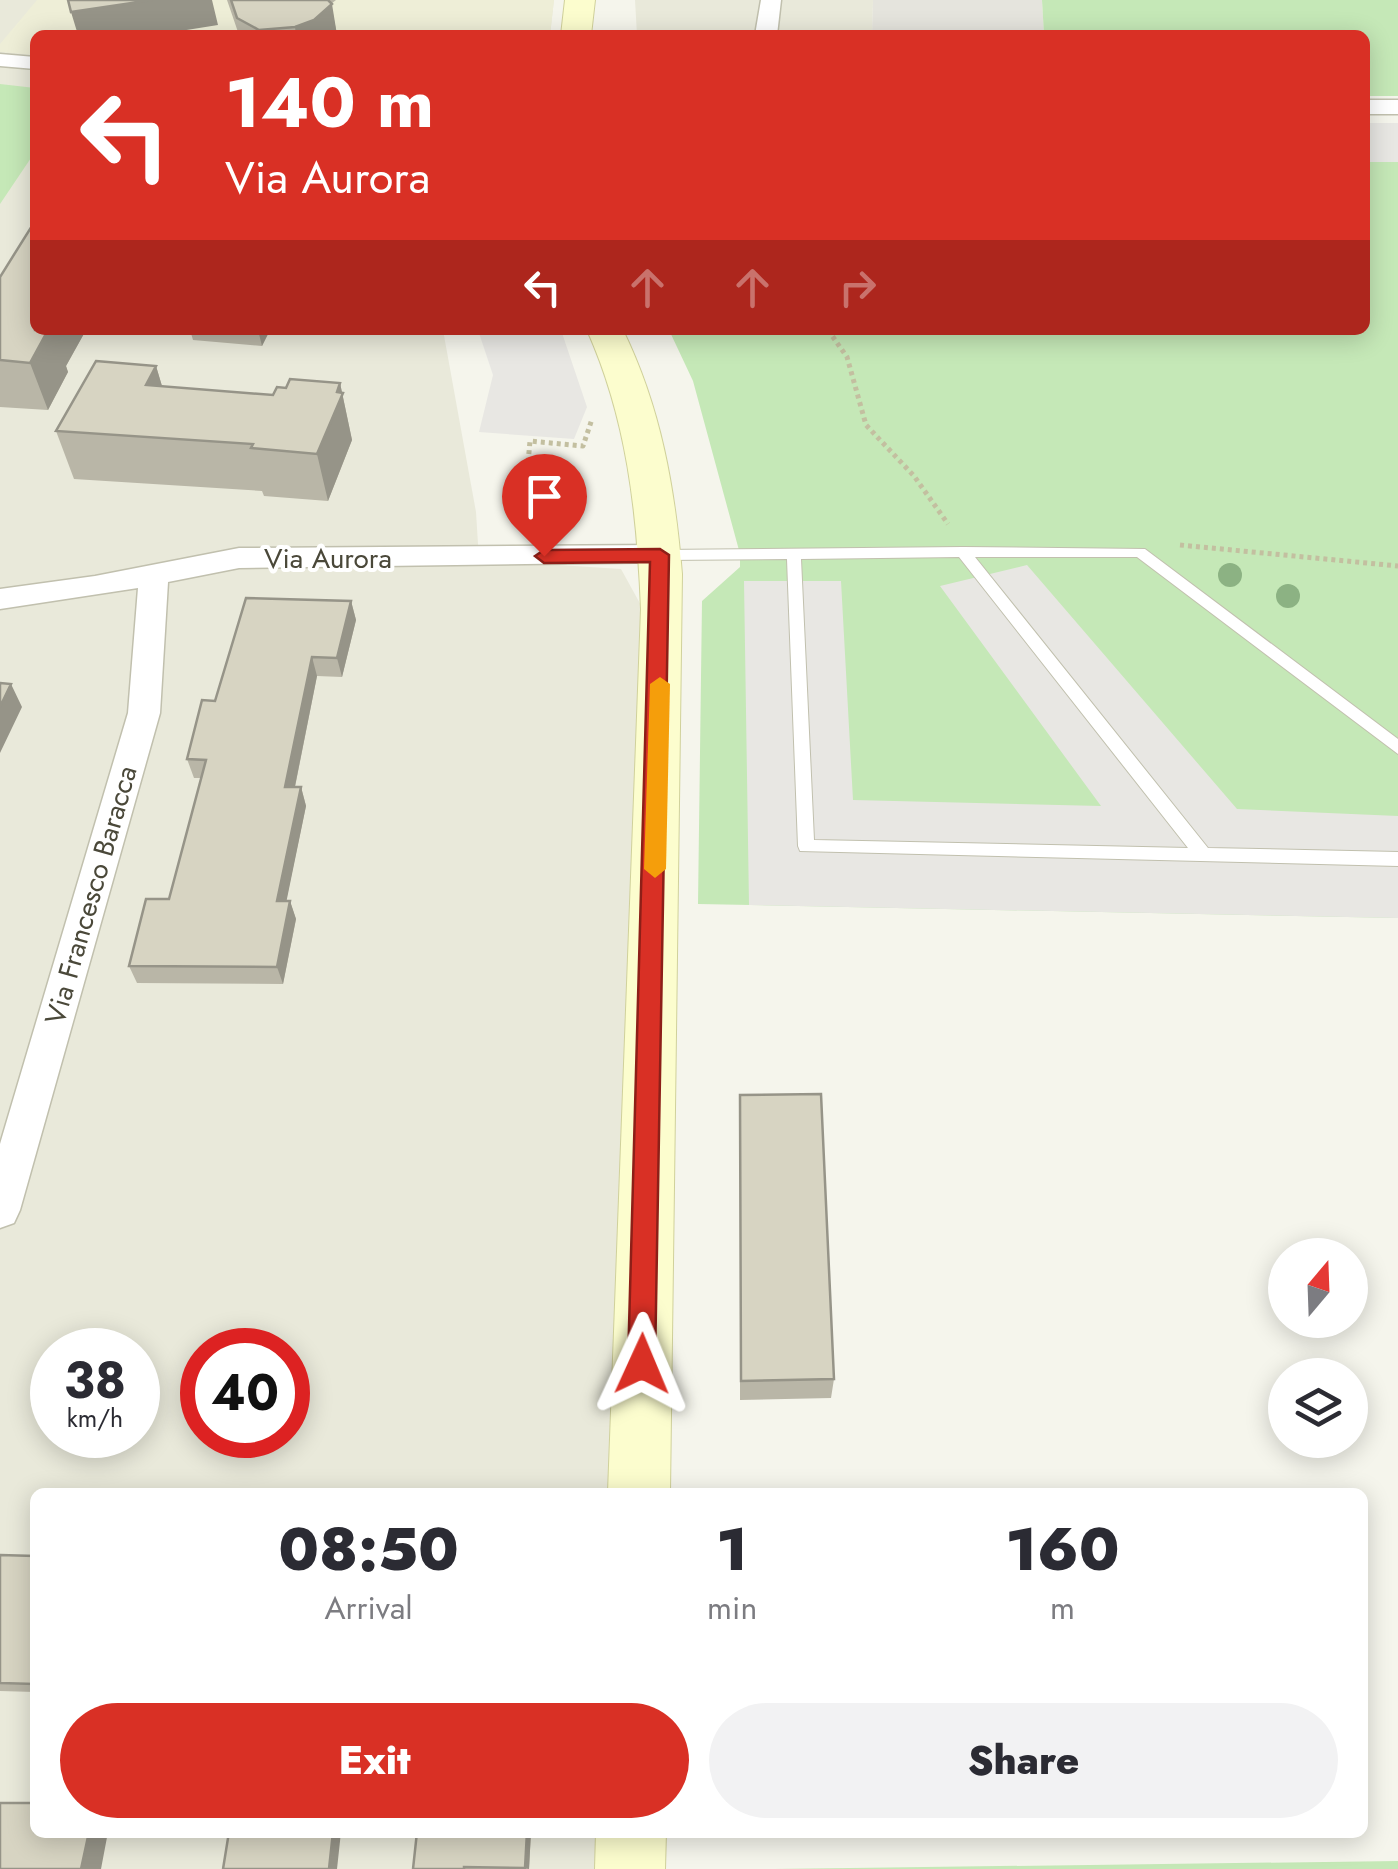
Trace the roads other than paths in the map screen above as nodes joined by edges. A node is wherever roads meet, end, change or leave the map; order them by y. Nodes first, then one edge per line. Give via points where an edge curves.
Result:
1 (580, 0) edge
2 (771, 0) edge
3 (577, 30) edge
4 (767, 30) edge
5 (0, 60) edge
6 (30, 63) edge
7 (1370, 107) edge
8 (1398, 107) edge
9 (607, 335) edge
10 (963, 552) junction
11 (794, 554) junction
12 (660, 555) junction
13 (154, 576) junction
14 (0, 599) edge
15 (1398, 748) edge
16 (1203, 855) junction
17 (1398, 860) edge
18 (0, 1210) edge
19 (638, 1488) edge
20 (631, 1838) edge
21 (630, 1869) edge

1 - 3 street
2 - 4 street
5 - 6 street
7 - 8 street
9 - 12 street via 628,380
10 - 11 lane
10 - 15 lane via 1140,552
10 - 16 lane
11 - 12 lane
11 - 16 lane via 806,846
12 - 13 street, Via Aurora via 240,558
12 - 19 street
13 - 14 street, Via Aurora
13 - 18 street, Via Francesco Baracca via 144,714
16 - 17 lane
20 - 21 street

